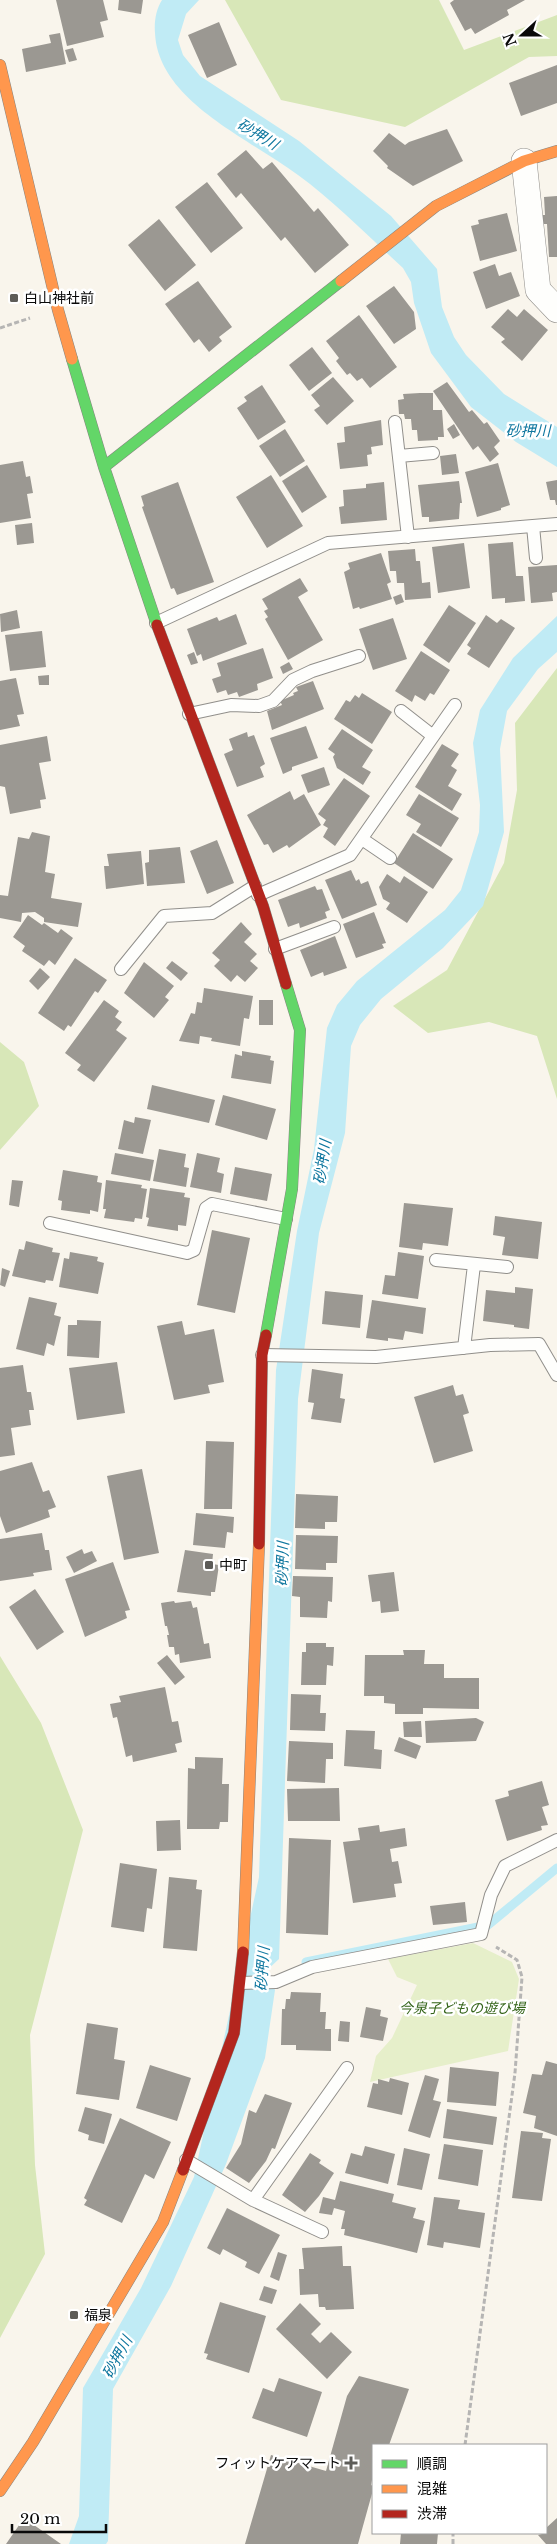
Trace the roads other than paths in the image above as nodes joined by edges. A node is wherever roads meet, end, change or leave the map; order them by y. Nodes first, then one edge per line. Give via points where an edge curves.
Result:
1 (0, 65) edge
2 (557, 151) edge
3 (524, 161) junction
4 (557, 310) edge
5 (395, 422) dead end
6 (433, 453) dead end
7 (398, 456) junction
8 (104, 467) junction
9 (557, 524) edge
10 (534, 526) junction
11 (408, 536) junction
12 (536, 558) dead end
13 (156, 623) junction
14 (359, 656) dead end
15 (454, 705) dead end
16 (401, 711) dead end
17 (189, 714) junction
18 (433, 736) junction
19 (362, 839) junction
20 (390, 858) dead end
21 (257, 890) junction
22 (334, 927) dead end
23 (275, 949) junction
24 (121, 969) dead end
25 (286, 1220) junction
26 (50, 1224) dead end
27 (436, 1260) dead end
28 (474, 1265) junction
29 (507, 1267) dead end
30 (464, 1348) junction
31 (262, 1355) junction
32 (557, 1375) edge
33 (557, 1840) edge
34 (240, 1983) junction
35 (348, 2068) dead end
36 (186, 2160) junction
37 (253, 2200) junction
38 (322, 2232) dead end
39 (0, 2491) edge

1 - 8 street via 58,310
2 - 3 street
3 - 4 street via 538,290
3 - 8 street via 436,206
5 - 7 lane
6 - 7 lane
7 - 11 lane
8 - 13 street
9 - 10 lane
10 - 11 lane
10 - 12 lane
11 - 13 lane via 328,543
13 - 17 street
14 - 17 lane via 292,680 273,701 259,706 231,705
15 - 18 lane
16 - 18 lane
17 - 21 street
18 - 19 lane
19 - 20 lane
19 - 21 lane via 350,855
21 - 23 street
21 - 24 lane via 212,913 164,916
22 - 23 lane
23 - 25 street via 300,1030 292,1189
25 - 26 lane via 212,1204 206,1208 194,1250 187,1253
25 - 31 street
27 - 28 lane
28 - 29 lane
28 - 30 lane
30 - 31 lane via 376,1357
30 - 32 lane via 540,1344
31 - 34 street via 260,1506
33 - 34 lane via 505,1866 491,1895 481,1934 312,1967 276,1982
34 - 36 street via 234,2033
35 - 37 lane
36 - 37 lane
36 - 39 street via 163,2222 33,2442
37 - 38 lane

